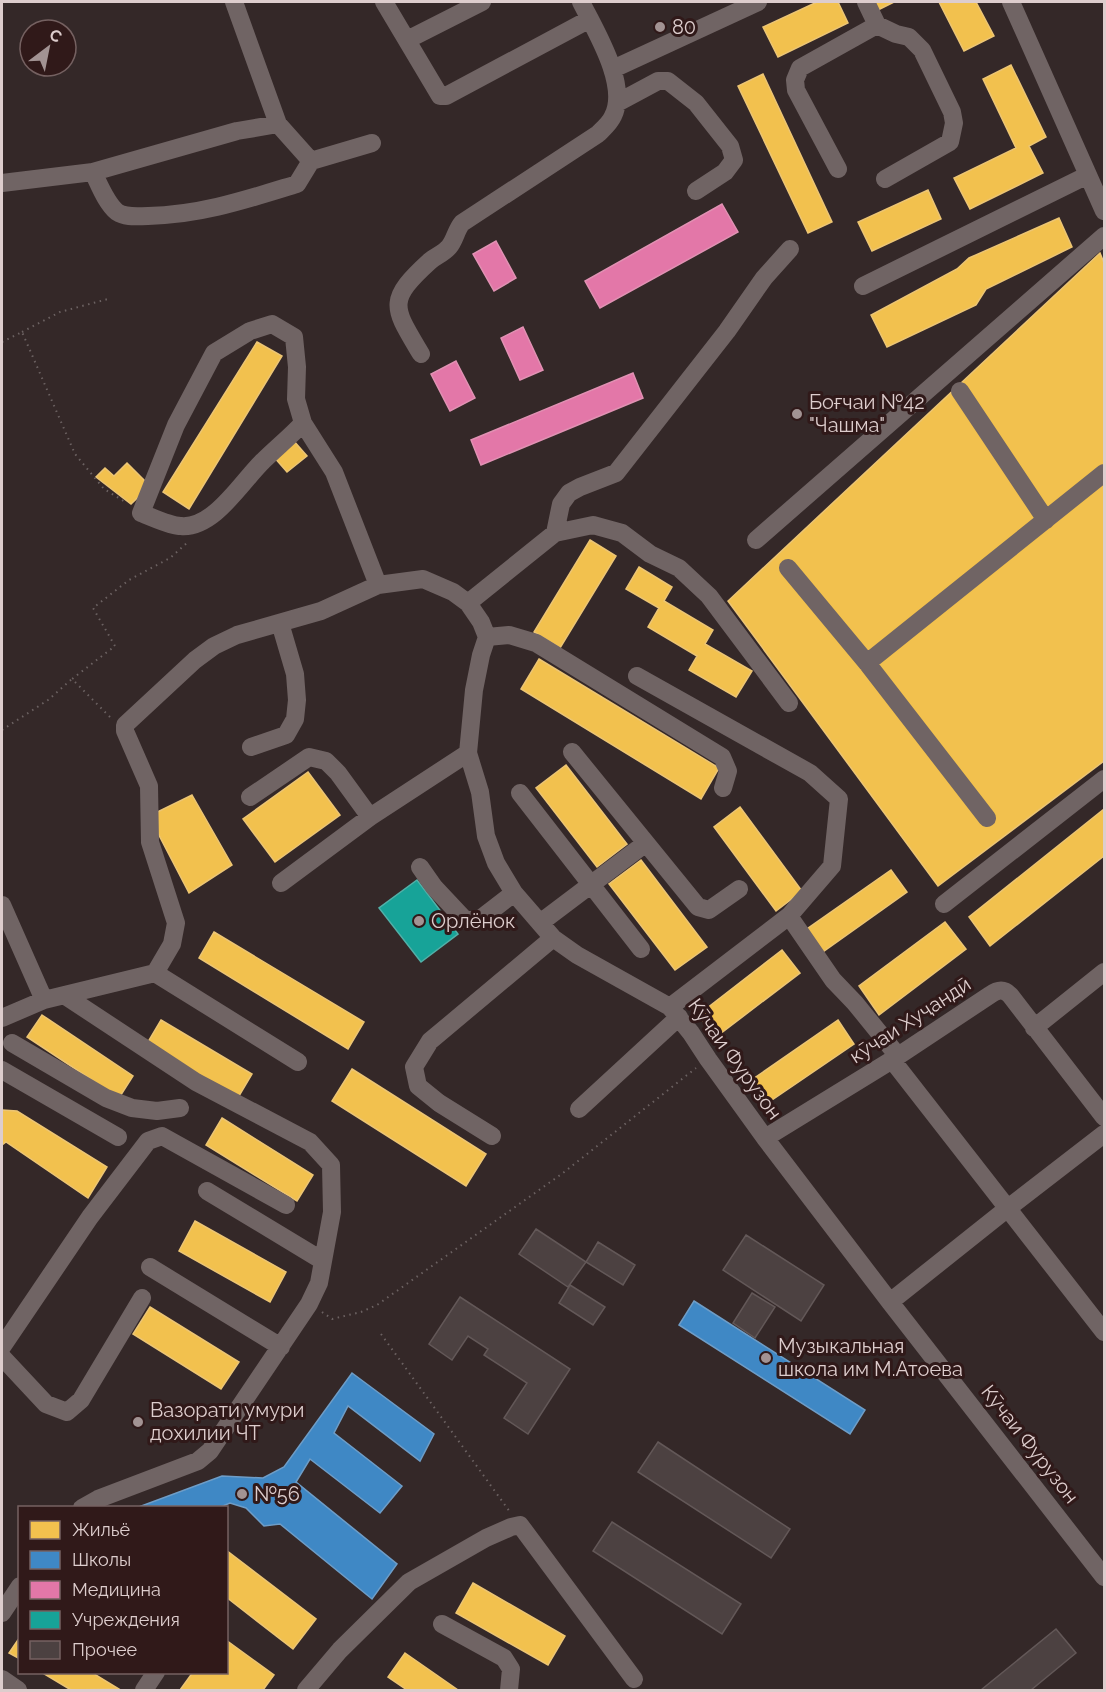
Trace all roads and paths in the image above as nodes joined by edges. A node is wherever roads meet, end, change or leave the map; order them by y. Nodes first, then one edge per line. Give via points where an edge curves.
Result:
1 (234, 2) edge
2 (384, 2) edge
3 (482, 2) edge
4 (581, 2) edge
5 (758, 2) edge
6 (866, 2) edge
7 (1011, 2) edge
8 (590, 19) junction
9 (877, 25) junction
10 (407, 40) junction
11 (613, 69) junction
12 (617, 98) junction
13 (278, 124) junction
14 (372, 143) dead end
15 (311, 161) junction
16 (838, 169) dead end
17 (93, 172) junction
18 (1088, 175) junction
19 (885, 179) dead end
20 (2, 183) edge
21 (696, 191) dead end
22 (1104, 211) edge
23 (1104, 236) edge
24 (790, 249) dead end
25 (863, 286) dead end
26 (108, 299) dead end
27 (22, 332) junction
28 (2, 342) edge
29 (422, 354) dead end
30 (960, 391) dead end
31 (303, 423) junction
32 (1104, 474) edge
33 (141, 513) junction
34 (1046, 520) junction
35 (198, 522) junction
36 (555, 533) junction
37 (756, 540) dead end
38 (788, 568) dead end
39 (378, 585) junction
40 (468, 603) junction
41 (280, 623) junction
42 (487, 637) junction
43 (867, 663) junction
44 (637, 676) dead end
45 (72, 679) junction
46 (789, 703) dead end
47 (2, 730) edge
48 (125, 731) junction
49 (251, 747) dead end
50 (572, 752) dead end
51 (468, 753) junction
52 (1104, 779) edge
53 (723, 788) dead end
54 (520, 793) dead end
55 (250, 796) dead end
56 (370, 817) junction
57 (987, 818) dead end
58 (646, 843) junction
59 (420, 867) dead end
60 (281, 883) dead end
61 (590, 885) junction
62 (739, 889) dead end
63 (514, 893) junction
64 (944, 904) dead end
65 (2, 905) edge
66 (789, 916) junction
67 (540, 923) junction
68 (554, 938) junction
69 (641, 949) dead end
70 (1104, 972) edge
71 (155, 973) junction
72 (64, 995) junction
73 (44, 1000) junction
74 (674, 1012) junction
75 (2, 1018) edge
76 (1034, 1028) junction
77 (12, 1043) dead end
78 (895, 1058) junction
79 (708, 1059) junction
80 (298, 1062) dead end
81 (2, 1070) edge
82 (196, 1082) junction
83 (180, 1108) junction
84 (579, 1110) dead end
85 (1104, 1117) edge
86 (1104, 1134) edge
87 (162, 1136) junction
88 (492, 1136) dead end
89 (118, 1137) dead end
90 (765, 1138) junction
91 (207, 1191) dead end
92 (286, 1205) dead end
93 (1008, 1208) junction
94 (323, 1261) junction
95 (150, 1267) dead end
96 (142, 1298) dead end
97 (890, 1302) junction
98 (330, 1317) dead end
99 (1104, 1332) edge
100 (381, 1334) dead end
101 (2, 1347) edge
102 (281, 1347) junction
103 (2, 1357) edge
104 (86, 1506) edge
105 (520, 1525) junction
106 (1104, 1577) edge
107 (18, 1589) edge
108 (2, 1613) edge
109 (442, 1624) dead end
110 (155, 1674) edge
111 (2, 1679) edge
112 (634, 1679) dead end
113 (18, 1690) edge
114 (144, 1690) edge
115 (306, 1690) edge
116 (509, 1690) edge

1 - 13 street
2 - 10 street
3 - 10 street
4 - 8 street
5 - 11 street
6 - 9 street
7 - 18 street
8 - 10 street via 446,96 440,96
8 - 11 street
9 - 16 street via 800,68 795,80 796,90
9 - 19 street via 909,37 922,50 954,123 950,142
11 - 12 street
12 - 21 street via 658,81 668,81 696,103 730,146 734,160 725,172
12 - 29 street via 613,117 598,134 470,216 457,228 450,245 409,281 401,293 398,311
13 - 15 street
13 - 17 street via 237,131
14 - 15 street
15 - 17 street via 297,183 217,208 175,216 127,216 117,212
17 - 20 street
18 - 22 street
18 - 25 street
23 - 37 street
24 - 36 street via 616,473 569,493 561,504
26 - 27 path via 60,312
27 - 28 path
27 - 33 path via 75,454 104,489
30 - 34 street
31 - 33 street via 296,399 294,337 272,324 250,331 214,353 176,424
31 - 35 street via 216,512
31 - 39 street via 334,472
32 - 34 street
33 - 35 street via 181,526
34 - 43 street
35 - 45 path via 188,543 170,558 129,580 93,608 116,646
36 - 40 street
36 - 46 street via 593,525 622,533 650,554 679,568 709,596
38 - 43 street
39 - 40 street via 423,579
39 - 41 street via 321,611
40 - 42 street
41 - 48 street via 214,646 125,725
41 - 49 street via 295,674 297,711 286,735
42 - 51 street, Кӯчаи Фурузон via 474,690
42 - 53 street via 509,635 536,644 722,757 728,771
43 - 57 street
44 - 66 street via 810,773 839,799 832,866
45 - 47 path
45 - 48 path
48 - 71 street via 149,786 150,842 176,922 172,944
50 - 58 street
51 - 56 street
51 - 63 street, Кӯчаи Фурузон via 480,792 486,836
52 - 64 street
54 - 61 street
55 - 56 street via 309,757 326,761
56 - 60 street
58 - 61 street
58 - 62 street via 698,907 709,910
59 - 63 street via 465,920 480,920
61 - 67 street
61 - 69 street
63 - 67 street, Кӯчаи Фурузон
65 - 73 street
66 - 74 street
66 - 78 street via 833,980
67 - 68 street, Кӯчаи Фурузон
68 - 74 street, Кӯчаи Фурузон via 577,956
68 - 88 street via 430,1041 414,1067 418,1086
70 - 76 street
71 - 72 street
71 - 80 street
72 - 73 street
72 - 82 street
73 - 75 street
74 - 79 street, Кӯчаи Фурузон
74 - 84 street
76 - 78 street, кӯчаи Хуҷандӣ via 1007,992 996,991
76 - 85 street, кӯчаи Хуҷандӣ
77 - 83 street via 106,1098 132,1108
78 - 90 street, кӯчаи Хуҷандӣ
78 - 93 street
79 - 90 street, Кӯчаи Фурузон
79 - 98 path via 563,1173 377,1305
81 - 89 street
82 - 83 street
82 - 94 street via 310,1142 331,1165 332,1212
83 - 87 street
86 - 93 street
87 - 92 street
87 - 101 street via 148,1141 134,1159
90 - 97 street, Кӯчаи Фурузон
91 - 94 street
93 - 97 street
93 - 99 street
94 - 102 street via 319,1283 309,1304
95 - 102 street
96 - 103 street via 81,1400 67,1412 46,1404
97 - 106 street, Кӯчаи Фурузон
100 - 105 path
102 - 104 street via 210,1452 198,1461
105 - 112 street
105 - 115 street via 486,1539 409,1582 340,1650
107 - 108 street
109 - 116 street via 504,1658 511,1669
110 - 114 street
111 - 113 street

